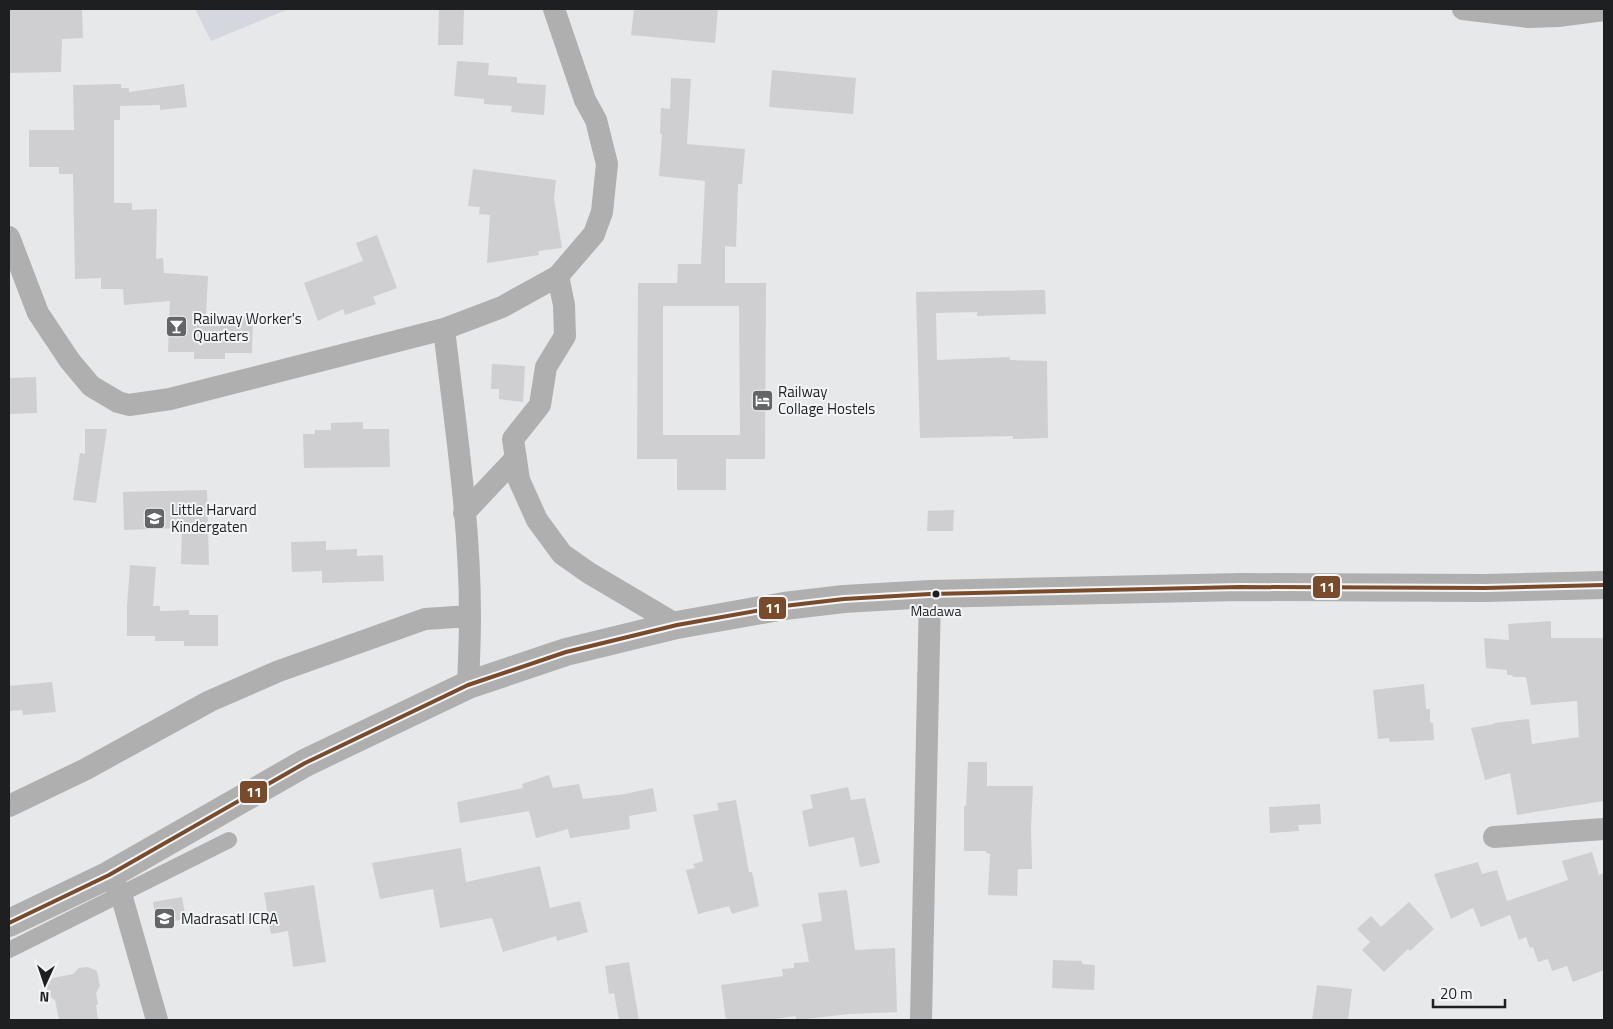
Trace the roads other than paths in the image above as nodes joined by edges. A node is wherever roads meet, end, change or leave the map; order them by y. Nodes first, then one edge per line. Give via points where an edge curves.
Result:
1 (554, 9) edge
2 (1464, 9) edge
3 (1604, 10) edge
4 (9, 237) edge
5 (558, 276) junction
6 (444, 329) junction
7 (516, 458) junction
8 (464, 513) junction
9 (1604, 585) edge
10 (930, 594) junction
11 (470, 616) junction
12 (677, 625) junction
13 (468, 685) junction
14 (9, 806) edge
15 (1604, 829) edge
16 (1494, 836) dead end
17 (228, 840) dead end
18 (115, 884) junction
19 (9, 923) edge
20 (9, 950) edge
21 (157, 1020) edge
22 (921, 1020) edge

1 - 5 street via 585,100 596,120 607,164 602,212 594,234
2 - 3 street via 1528,17
4 - 6 street via 38,313 61,348 91,386 129,405 170,399
5 - 6 street via 502,307
5 - 7 street via 564,305 565,336 546,367 540,405 513,439
6 - 8 street
7 - 8 street
7 - 12 street via 519,480 538,520 562,554 589,574
8 - 11 street
9 - 10 street via 1240,587
10 - 12 street via 801,604
10 - 22 street
11 - 13 street
11 - 14 street via 425,619 279,671 210,702 86,769
12 - 13 street via 566,652
13 - 18 street via 305,763
15 - 16 street
17 - 18 street
18 - 19 street
18 - 20 street
18 - 21 street

